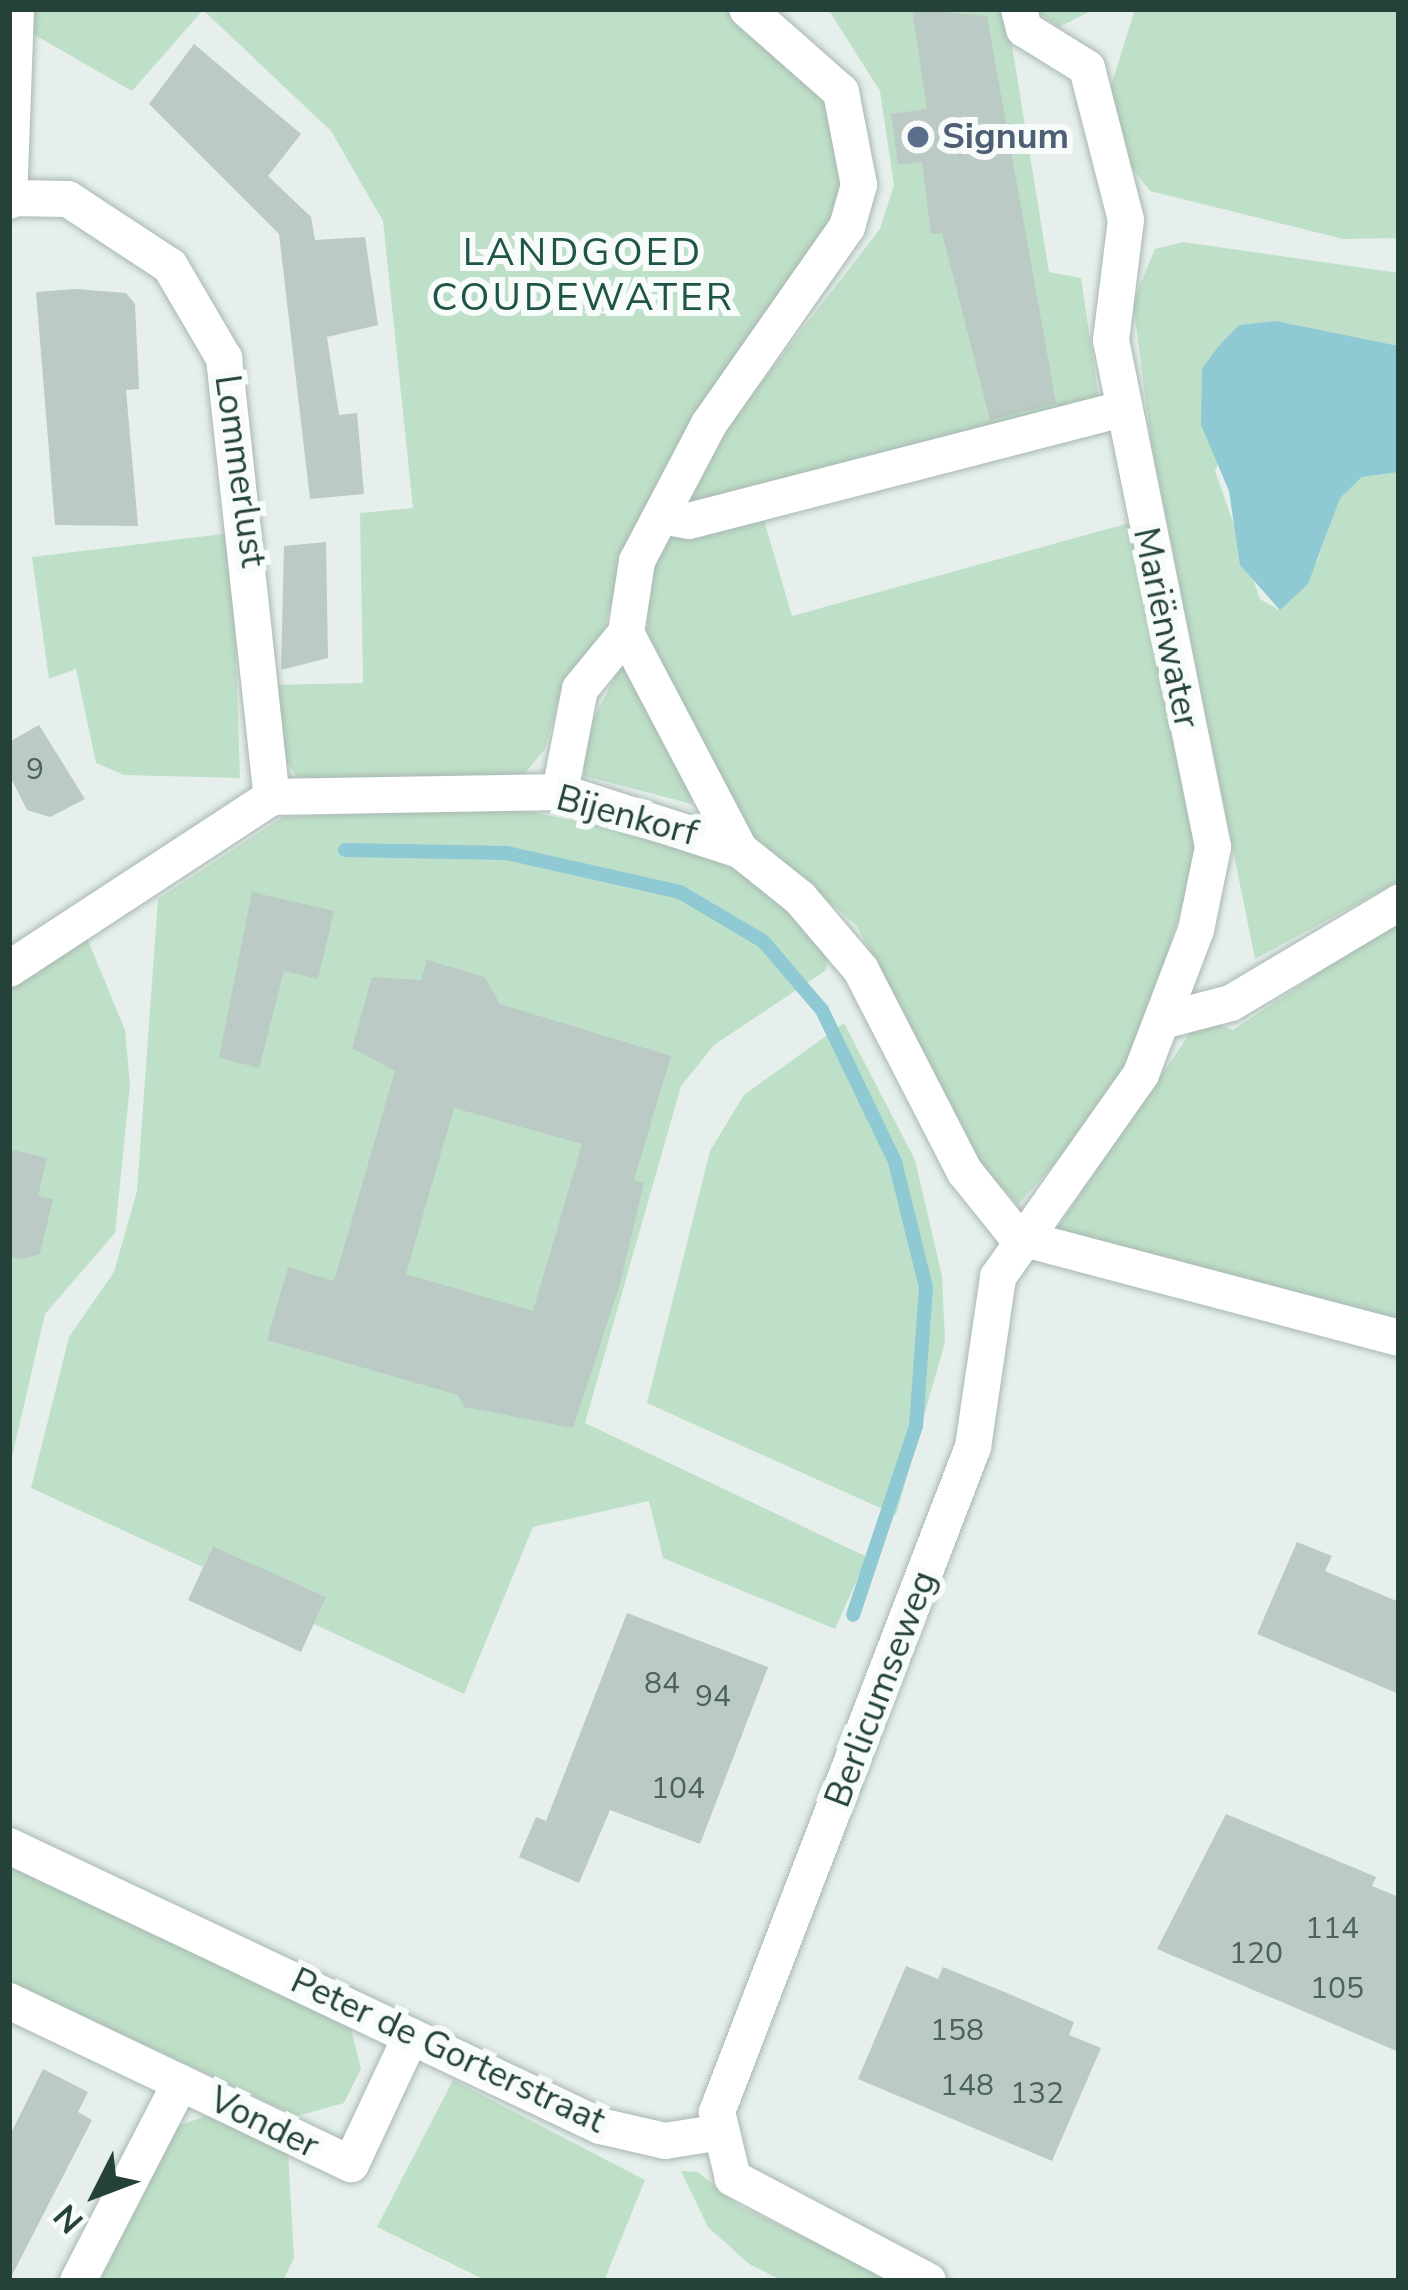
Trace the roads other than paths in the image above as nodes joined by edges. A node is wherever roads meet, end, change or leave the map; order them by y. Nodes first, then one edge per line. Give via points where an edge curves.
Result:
1 (16, 9) edge
2 (747, 9) edge
3 (1018, 9) edge
4 (10, 200) edge
5 (1121, 409) junction
6 (661, 516) junction
7 (626, 633) junction
8 (560, 792) junction
9 (272, 797) junction
10 (740, 850) junction
11 (1399, 903) edge
12 (9, 969) edge
13 (1166, 1020) junction
14 (1017, 1237) junction
15 (1399, 1338) edge
16 (9, 1846) edge
17 (9, 2001) edge
18 (411, 2036) junction
19 (180, 2083) junction
20 (716, 2133) junction
21 (78, 2281) edge
22 (928, 2281) edge

1 - 4 street
2 - 6 street via 841,92 859,185 848,227 709,424
3 - 5 street, Mariënwater via 1024,29 1088,68 1126,220 1111,340
4 - 9 street, Lommerlust via 68,199 170,266 224,358
5 - 6 street via 689,521
5 - 13 street, Mariënwater via 1213,848
6 - 7 street via 637,561
7 - 8 street via 580,689
7 - 10 street
8 - 9 street, Bijenkorf
8 - 10 street, Bijenkorf
9 - 12 street
10 - 14 street, Bijenkorf via 800,898 861,970 965,1172
11 - 13 street via 1231,1003
13 - 14 street, Mariënwater via 1141,1074
14 - 15 street
14 - 20 street, Berlicumseweg via 998,1276 973,1447
16 - 18 street, Peter de Gorterstraat
17 - 19 street, Vonder
18 - 19 street, Vonder via 351,2164
18 - 20 street, Peter de Gorterstraat via 600,2126 665,2141
19 - 21 street, Vonder
20 - 22 street via 733,2178 754,2195

